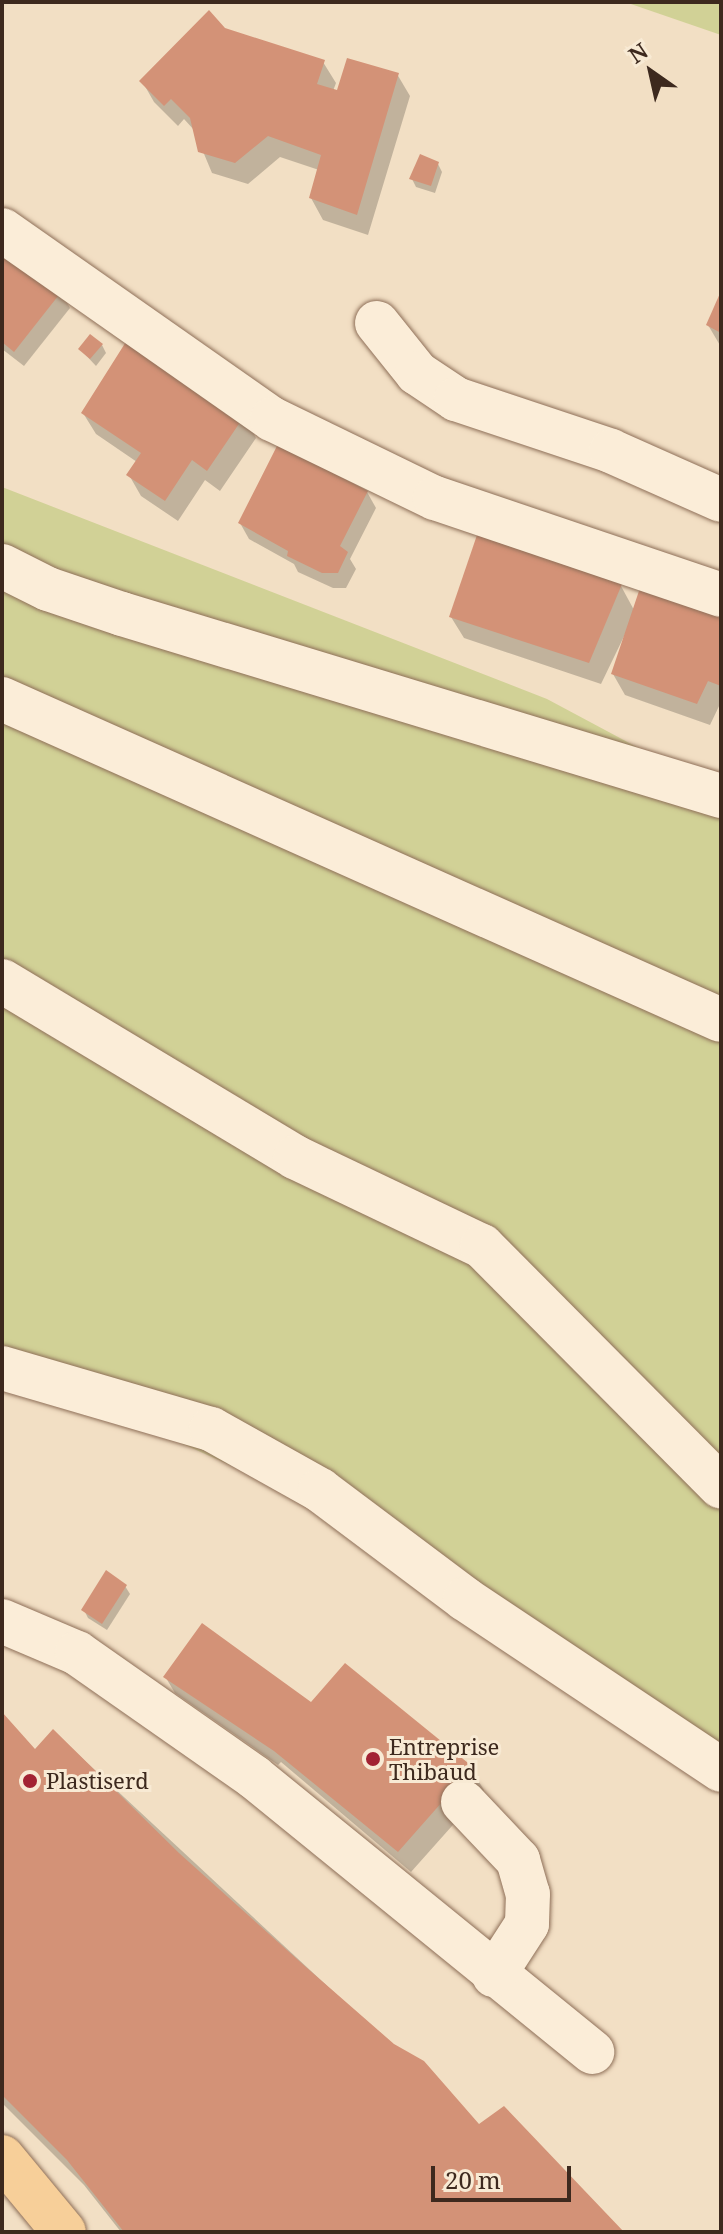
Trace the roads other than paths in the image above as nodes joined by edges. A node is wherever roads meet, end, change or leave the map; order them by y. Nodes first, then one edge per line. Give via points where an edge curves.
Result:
1 (2, 230) edge
2 (377, 323) dead end
3 (721, 500) edge
4 (2, 566) edge
5 (721, 595) edge
6 (2, 699) edge
7 (721, 796) edge
8 (2, 981) edge
9 (721, 1020) edge
10 (2, 1368) edge
11 (721, 1487) edge
12 (2, 1621) edge
13 (721, 1770) edge
14 (463, 1802) dead end
15 (494, 1975) junction
16 (592, 2052) dead end
17 (2, 2157) edge
18 (64, 2232) edge

1 - 5 street via 272,419 435,498
2 - 3 street via 417,373 456,399 611,451
4 - 7 street via 48,589 122,614
6 - 9 street
8 - 11 street via 295,1157 482,1246
10 - 13 street via 211,1429 320,1490 465,1599
12 - 15 street via 77,1653 254,1777
14 - 15 street via 518,1860 528,1894 527,1924
15 - 16 street
17 - 18 main road

